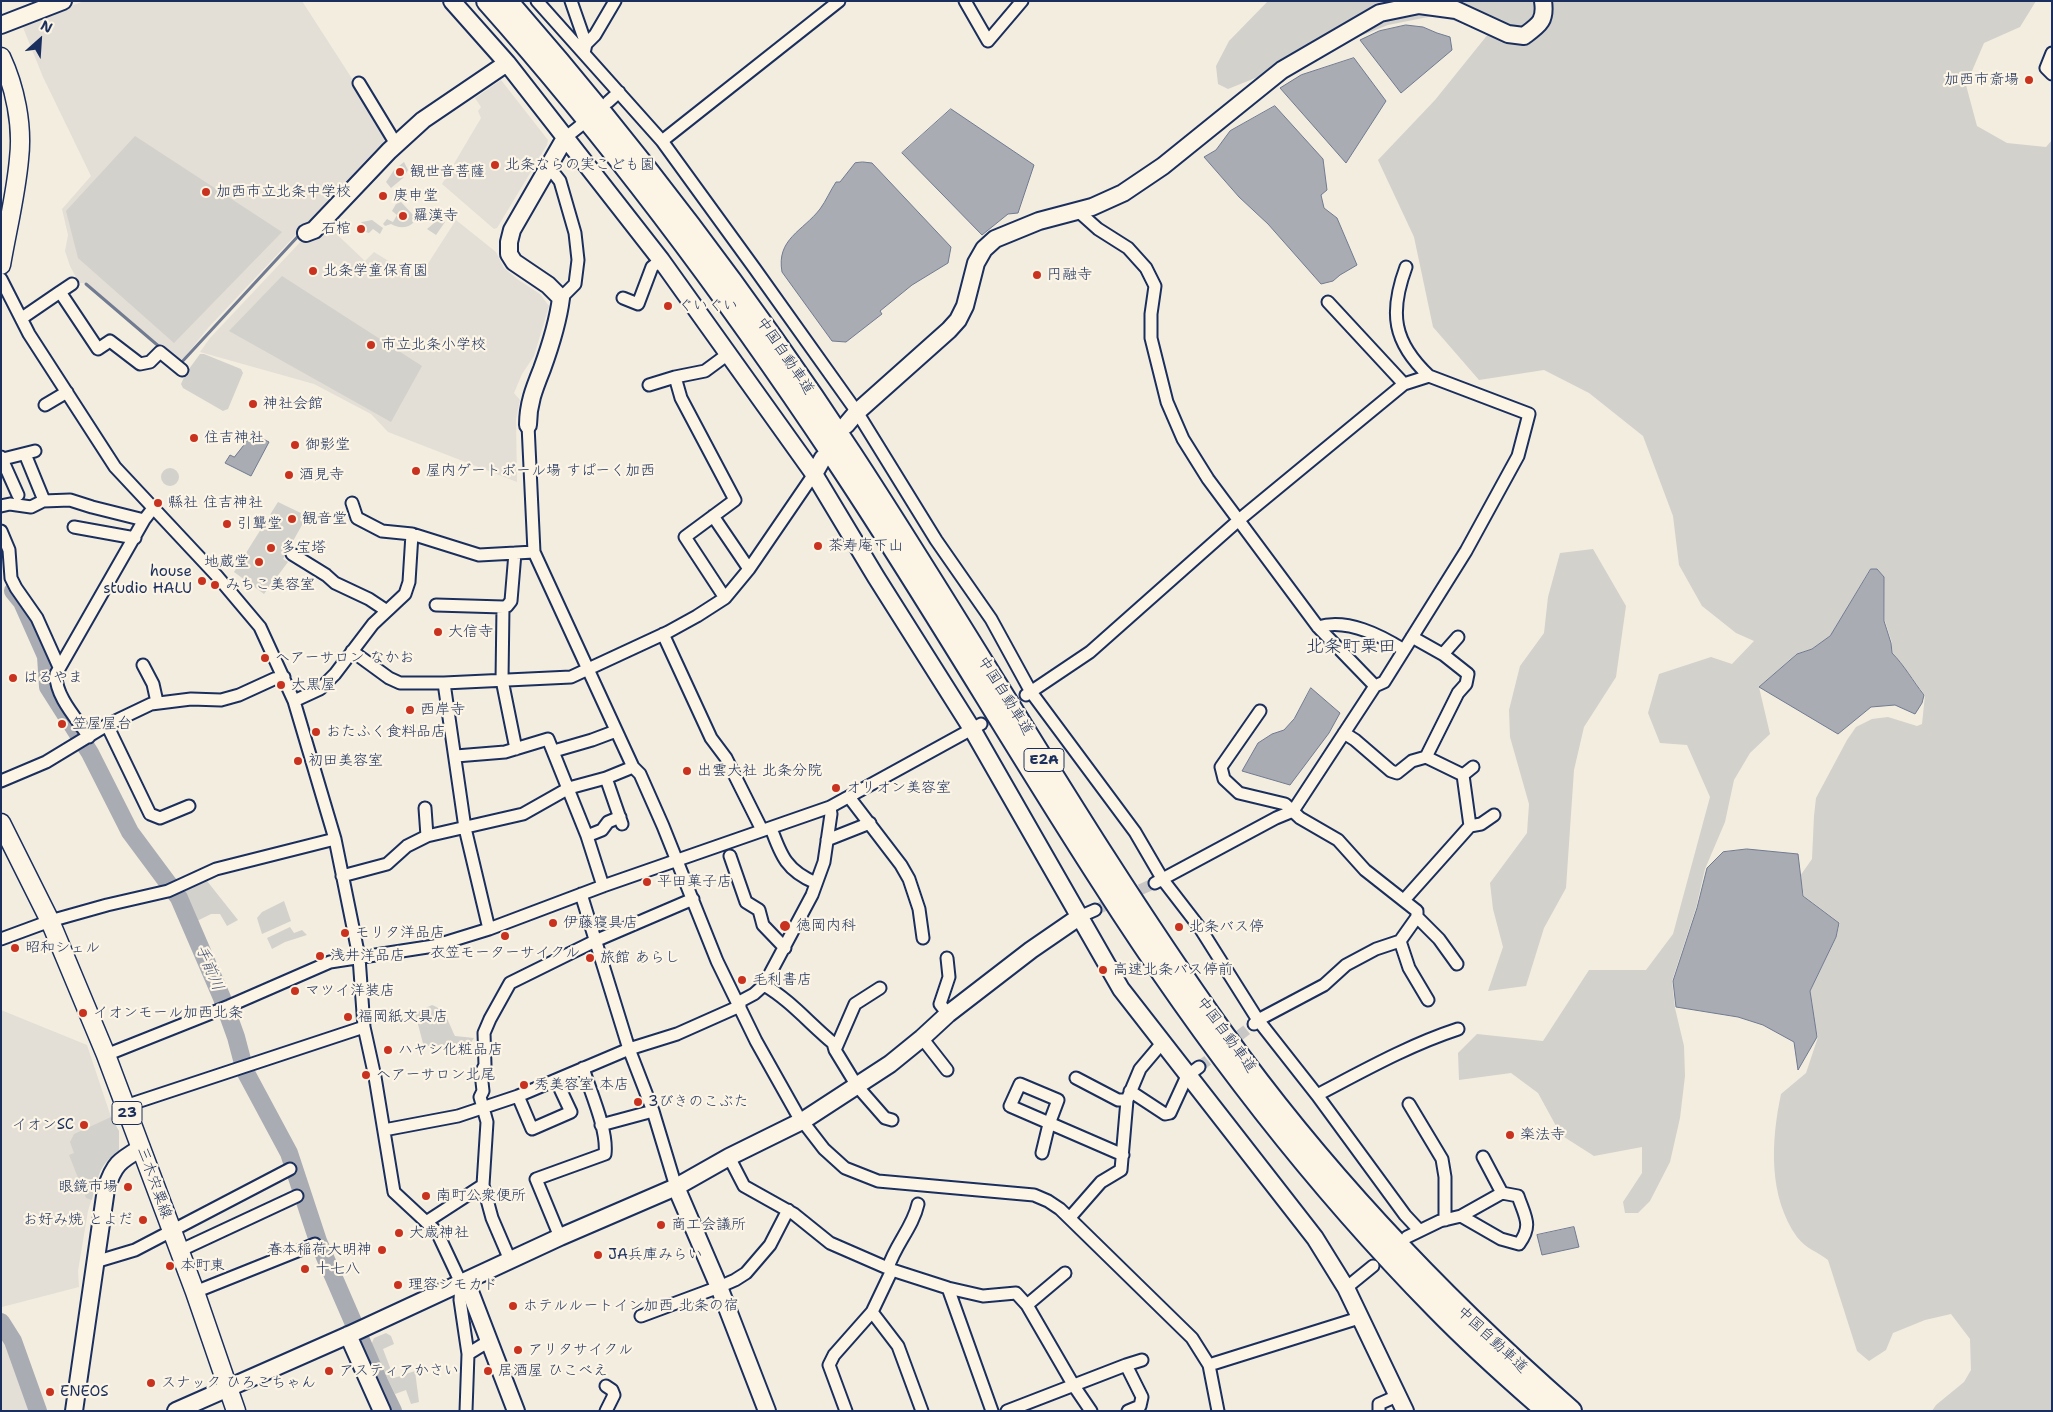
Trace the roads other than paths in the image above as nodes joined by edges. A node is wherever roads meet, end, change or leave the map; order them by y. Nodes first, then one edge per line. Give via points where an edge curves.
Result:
1 (63, 1) edge
2 (452, 1) edge
3 (537, 1) edge
4 (571, 1) edge
5 (615, 1) edge
6 (839, 1) edge
7 (966, 1) edge
8 (1022, 1) edge
9 (1543, 1) edge
10 (496, 3) edge
11 (1, 25) edge
12 (585, 49) junction
13 (2052, 53) edge
14 (1, 57) edge
15 (507, 63) junction
16 (560, 73) junction
17 (2052, 74) edge
18 (359, 83) dead end
19 (619, 92) junction
20 (608, 102) dead end
21 (580, 126) dead end
22 (565, 138) junction
23 (662, 141) junction
24 (396, 144) junction
25 (549, 167) junction
26 (1079, 212) junction
27 (306, 233) dead end
28 (661, 260) junction
29 (1, 264) edge
30 (1406, 267) dead end
31 (1, 279) edge
32 (72, 284) dead end
33 (60, 292) junction
34 (561, 298) junction
35 (624, 298) dead end
36 (1328, 302) dead end
37 (22, 318) junction
38 (728, 354) junction
39 (182, 370) dead end
40 (1429, 376) junction
41 (675, 377) junction
42 (1404, 384) junction
43 (649, 385) dead end
44 (67, 392) junction
45 (45, 406) dead end
46 (857, 412) junction
47 (528, 425) joint
48 (846, 425) dead end
49 (2, 458) edge
50 (823, 458) dead end
51 (814, 474) junction
52 (18, 496) dead end
53 (43, 498) dead end
54 (352, 504) dead end
55 (1, 506) edge
56 (154, 507) junction
57 (713, 516) junction
58 (144, 520) junction
59 (1240, 520) junction
60 (74, 526) dead end
61 (1, 531) edge
62 (412, 534) junction
63 (135, 538) junction
64 (534, 552) junction
65 (516, 553) junction
66 (292, 554) dead end
67 (749, 569) junction
68 (725, 598) junction
69 (436, 605) dead end
70 (503, 607) junction
71 (387, 611) junction
72 (1318, 628) junction
73 (663, 634) junction
74 (1412, 637) junction
75 (1458, 637) dead end
76 (1404, 650) junction
77 (352, 651) junction
78 (1443, 654) junction
79 (143, 665) dead end
80 (58, 667) junction
81 (588, 668) junction
82 (284, 677) junction
83 (502, 680) junction
84 (444, 683) junction
85 (1375, 686) junction
86 (1028, 694) junction
87 (294, 701) junction
88 (158, 702) junction
89 (1260, 711) dead end
90 (107, 725) junction
91 (976, 726) junction
92 (616, 730) junction
93 (1344, 733) junction
94 (84, 739) junction
95 (516, 749) junction
96 (554, 751) junction
97 (456, 756) junction
98 (1426, 757) junction
99 (633, 767) junction
100 (1473, 767) dead end
101 (1462, 775) junction
102 (606, 778) junction
103 (1, 782) edge
104 (569, 788) junction
105 (849, 797) junction
106 (189, 806) dead end
107 (830, 807) junction
108 (425, 808) dead end
109 (1293, 811) junction
110 (1494, 815) dead end
111 (1, 823) edge
112 (870, 823) junction
113 (1470, 826) junction
114 (465, 828) junction
115 (766, 829) junction
116 (428, 836) junction
117 (587, 836) junction
118 (335, 839) junction
119 (827, 840) junction
120 (730, 856) dead end
121 (677, 861) junction
122 (342, 876) junction
123 (1159, 882) junction
124 (816, 883) junction
125 (603, 886) junction
126 (581, 894) junction
127 (693, 899) junction
128 (1404, 900) junction
129 (1095, 910) tunnel mouth
130 (1079, 917) junction
131 (1417, 917) junction
132 (50, 921) junction
133 (489, 929) junction
134 (923, 938) dead end
135 (1, 939) edge
136 (595, 941) junction
137 (1400, 941) junction
138 (785, 948) junction
139 (358, 957) junction
140 (947, 958) dead end
141 (1457, 964) dead end
142 (764, 985) junction
143 (880, 988) dead end
144 (1428, 1000) dead end
145 (739, 1004) junction
146 (948, 1014) junction
147 (1256, 1022) junction
148 (364, 1027) junction
149 (1458, 1029) dead end
150 (922, 1038) junction
151 (1162, 1043) junction
152 (629, 1049) junction
153 (834, 1050) junction
154 (106, 1054) junction
155 (583, 1068) junction
156 (947, 1070) dead end
157 (1193, 1072) junction
158 (1076, 1078) dead end
159 (556, 1080) junction
160 (857, 1086) junction
161 (1317, 1095) junction
162 (518, 1096) junction
163 (1129, 1096) junction
164 (1409, 1104) dead end
165 (125, 1106) junction
166 (484, 1108) junction
167 (653, 1111) junction
168 (804, 1120) junction
169 (892, 1120) dead end
170 (601, 1125) junction
171 (384, 1130) junction
172 (141, 1148) junction
173 (1042, 1153) dead end
174 (1123, 1155) junction
175 (729, 1157) junction
176 (1483, 1157) dead end
177 (290, 1170) dead end
178 (483, 1185) junction
179 (676, 1187) junction
180 (1502, 1193) junction
181 (297, 1196) dead end
182 (918, 1204) dead end
183 (788, 1210) junction
184 (1074, 1214) dead end
185 (1460, 1216) junction
186 (1445, 1220) junction
187 (426, 1222) junction
188 (171, 1230) junction
189 (1419, 1230) junction
190 (560, 1237) junction
191 (1407, 1237) dead end
192 (315, 1244) dead end
193 (180, 1251) junction
194 (510, 1260) junction
195 (95, 1262) junction
196 (1373, 1266) dead end
197 (890, 1269) junction
198 (1065, 1273) dead end
199 (461, 1283) junction
200 (719, 1287) junction
201 (948, 1288) junction
202 (1346, 1288) junction
203 (195, 1292) junction
204 (1027, 1305) junction
205 (872, 1312) junction
206 (641, 1316) dead end
207 (1359, 1318) junction
208 (348, 1335) junction
209 (489, 1341) junction
210 (468, 1354) junction
211 (1142, 1360) dead end
212 (1126, 1365) junction
213 (1209, 1365) junction
214 (606, 1386) dead end
215 (1074, 1386) junction
216 (228, 1387) junction
217 (1397, 1396) junction
218 (74, 1411) edge
219 (176, 1411) edge
220 (236, 1411) edge
221 (382, 1411) edge
222 (466, 1411) edge
223 (516, 1411) edge
224 (606, 1411) edge
225 (767, 1411) edge
226 (846, 1411) edge
227 (922, 1411) edge
228 (992, 1411) edge
229 (1007, 1411) edge
230 (1091, 1411) edge
231 (1128, 1411) edge
232 (1218, 1411) edge
233 (1379, 1411) edge
234 (1405, 1411) edge
235 (1547, 1411) edge
236 (1571, 1411) edge

1 - 11 street
2 - 15 street
3 - 12 street
4 - 12 street
5 - 12 street
6 - 23 street
7 - 8 street via 988,42
9 - 26 street via 1540,24 1524,36 1508,34 1456,10 1419,5 1380,13 1282,70 1163,166 1123,193
10 - 16 highway, 中国自動車道 / E2A
12 - 19 street
13 - 17 street via 2046,68
14 - 29 main road via 16,109 20,150
15 - 22 street
15 - 24 street via 423,120
16 - 235 highway, 中国自動車道 / E2A via 745,327 832,453 1103,884 1212,1043 1316,1176 1379,1248 1437,1310
16 - 236 highway, 中国自動車道 / E2A via 665,191 757,315 958,619 1117,876 1223,1033 1327,1166 1390,1237 1448,1298
18 - 24 street
19 - 20 street
19 - 23 street
21 - 22 street
22 - 25 street
22 - 28 street
23 - 46 street
24 - 27 street via 314,230
25 - 34 street via 560,181 575,233 578,260 575,284
25 - 34 street via 512,230 509,254 514,262
26 - 46 street via 1039,221 995,239 976,263 958,320
26 - 59 street via 1128,248 1146,268 1155,286 1151,338 1167,402 1183,439
28 - 35 street via 652,267 638,304
28 - 38 street
30 - 40 street via 1400,285 1396,323 1402,342
31 - 37 street
32 - 33 street
33 - 37 street
33 - 39 street via 98,349 110,341 140,364 150,362 160,352
34 - 47 street via 542,368 532,391
36 - 42 street
37 - 44 street
38 - 41 street via 705,371
38 - 51 street
40 - 42 street
40 - 74 street via 1529,414 1518,456 1466,551
41 - 43 street
41 - 57 street via 681,398 735,500
42 - 59 street
44 - 45 street
44 - 56 street via 115,467
46 - 48 street
46 - 86 street via 936,540 991,619
47 - 64 street
49 - 52 street
49 - 53 street via 30,452
50 - 51 street
51 - 67 street
51 - 91 street via 876,577
54 - 62 street via 357,518 382,531
55 - 58 street via 31,507 43,501 70,500
56 - 58 street
56 - 82 street via 249,612 260,627
57 - 67 street
57 - 68 street via 685,537
58 - 63 street
59 - 72 street
59 - 86 street via 1095,648
60 - 63 street
61 - 80 street via 9,550 11,578 37,618
62 - 65 street via 479,556
62 - 71 street via 409,582 405,594
63 - 80 street
64 - 65 street
64 - 81 street
65 - 70 street via 511,601
66 - 71 street via 334,583
67 - 68 street
68 - 73 street
69 - 70 street
70 - 83 street
71 - 77 street
72 - 76 street via 1329,624 1351,627 1392,642
72 - 85 street
73 - 81 street
73 - 115 street via 711,738
74 - 76 street
74 - 78 street
75 - 78 street
76 - 85 street via 1384,682
77 - 84 street via 400,683
77 - 87 street via 320,689
78 - 98 street via 1468,674 1468,678
79 - 88 street
80 - 94 street via 56,682 59,691
81 - 83 street via 571,678
81 - 92 street
82 - 87 street
82 - 88 street via 221,700
83 - 84 street
83 - 95 street
84 - 97 street
85 - 93 street
86 - 123 street via 1135,832
87 - 118 street
88 - 90 street
89 - 109 street via 1221,767 1224,779 1239,792 1285,804
90 - 94 street
90 - 106 street via 150,814 160,818
91 - 105 street
91 - 130 street
92 - 96 street
92 - 99 street
93 - 98 street via 1390,772 1397,772 1412,761
93 - 109 street
94 - 103 street via 46,762
95 - 96 street via 548,739
95 - 97 street
96 - 104 street
97 - 114 street
98 - 101 street
99 - 102 street
99 - 121 street via 640,774
100 - 101 street
101 - 113 street
102 - 104 street
102 - 117 street via 621,821 608,822 602,830
104 - 114 street via 523,814
104 - 117 street
105 - 107 street
105 - 112 street
107 - 115 street
107 - 119 street
108 - 116 street
109 - 123 street
109 - 128 street via 1338,840 1365,870
110 - 113 street via 1481,824
111 - 132 main road, 三木宍粟線 / 23
112 - 119 street
112 - 134 street via 909,880 919,909
113 - 128 street
114 - 116 street
114 - 133 street
115 - 121 street
115 - 124 street via 783,859 796,872
116 - 122 street via 407,846 387,864
117 - 125 street
118 - 122 street
118 - 132 street via 216,869 172,889
119 - 124 street via 824,862
120 - 138 street via 746,902 759,910 762,925
121 - 125 street
121 - 127 street
122 - 139 street
123 - 147 street via 1200,928
124 - 138 street
125 - 126 street
126 - 133 street
126 - 136 street
127 - 136 street
127 - 145 street via 705,933
128 - 131 street via 1417,911
129 - 130 street
130 - 146 street
130 - 151 street via 1121,989
131 - 137 street
131 - 141 street
132 - 135 street
132 - 154 main road, 三木宍粟線 / 23
133 - 139 street via 434,946
136 - 152 street
136 - 166 street via 510,983 484,1033 485,1065 481,1073 480,1097
137 - 144 street via 1409,968
137 - 147 street via 1346,965 1324,985
138 - 142 street
139 - 148 street
139 - 154 street via 330,962
140 - 146 street via 949,977 940,1004
142 - 145 street
142 - 153 street via 789,1002 833,1043
143 - 153 street via 855,1004
145 - 152 street via 677,1034
145 - 168 street via 769,1066 797,1114
146 - 150 street
147 - 161 street
148 - 165 street
148 - 171 street
149 - 161 street via 1371,1066
150 - 156 street
150 - 160 street
151 - 157 street
151 - 163 street via 1140,1069
152 - 155 street
152 - 167 street
153 - 160 street
154 - 165 main road, 三木宍粟線 / 23
155 - 159 street
155 - 170 street
157 - 163 street via 1170,1113 1165,1114
157 - 202 street via 1315,1238
158 - 163 street via 1118,1100
159 - 162 street
159 - 162 street via 571,1112 532,1129
160 - 168 street
160 - 169 street via 885,1118
161 - 189 street via 1405,1216
162 - 166 street
163 - 174 street
164 - 186 street via 1442,1159
165 - 172 main road, 三木宍粟線 / 23
166 - 171 street
166 - 178 street via 487,1122
167 - 170 street
167 - 179 street
168 - 175 street
168 - 213 street via 824,1149 845,1168 878,1181 1034,1195 1048,1201 1192,1338
170 - 190 street via 605,1154 536,1179
171 - 187 street via 394,1192
172 - 188 main road, 三木宍粟線 / 23
172 - 195 street via 113,1169 106,1189
173 - 174 street via 1049,1124
174 - 184 street via 1121,1170 1101,1182
175 - 179 street
175 - 183 street via 744,1186
176 - 180 street
177 - 188 street
178 - 187 street
178 - 194 street via 492,1218
179 - 190 street
179 - 200 street
180 - 185 street
180 - 185 street via 1518,1196 1528,1225 1528,1233 1520,1244 1501,1239
181 - 193 street
182 - 197 street via 915,1218 892,1256
183 - 197 street via 830,1243
183 - 200 street via 770,1245 746,1273
185 - 186 street
186 - 189 street
187 - 199 street via 437,1232
188 - 193 main road, 三木宍粟線 / 23
188 - 195 street via 135,1250
189 - 191 street
190 - 194 street
192 - 203 street
193 - 203 main road, 三木宍粟線 / 23
194 - 199 street
195 - 218 street
196 - 202 street
197 - 201 street
197 - 205 street
198 - 204 street
199 - 208 street
199 - 209 street via 471,1294
199 - 210 street via 460,1300
200 - 206 street
200 - 225 street
201 - 204 street via 983,1296 1016,1294
201 - 228 street
202 - 207 street
203 - 216 main road, 三木宍粟線 / 23
204 - 215 street
205 - 226 street via 829,1365
205 - 227 street via 898,1346
207 - 213 street
207 - 217 street
208 - 216 street
208 - 221 street
209 - 210 street
209 - 223 street
210 - 222 street
211 - 212 street
212 - 215 street
212 - 231 street via 1142,1397 1140,1406
213 - 232 street
214 - 224 street via 614,1395
215 - 229 street
215 - 230 street
216 - 219 street
216 - 220 main road, 三木宍粟線 / 23
217 - 233 street via 1379,1404
217 - 234 street

